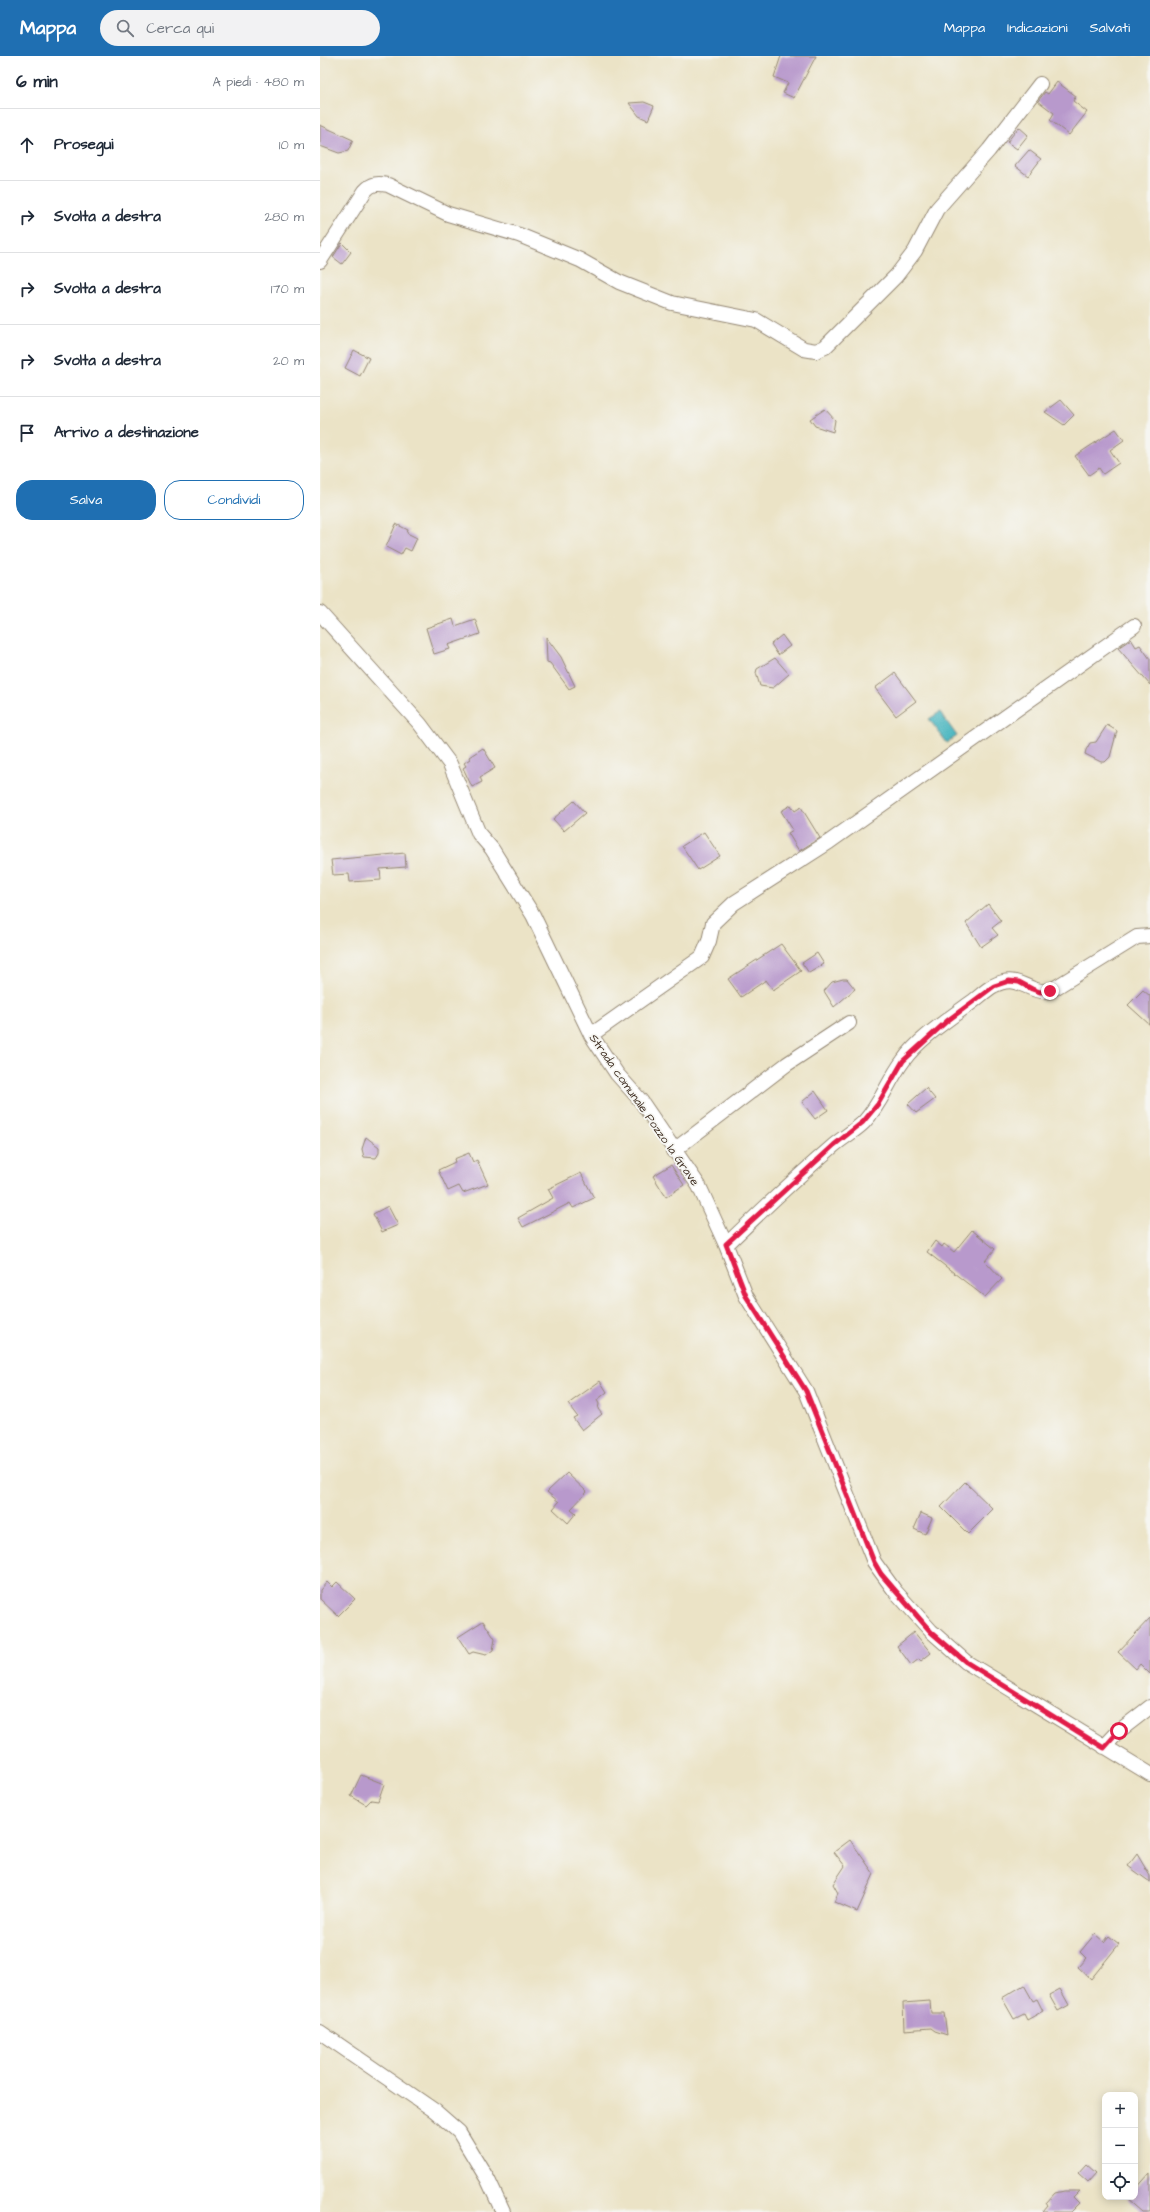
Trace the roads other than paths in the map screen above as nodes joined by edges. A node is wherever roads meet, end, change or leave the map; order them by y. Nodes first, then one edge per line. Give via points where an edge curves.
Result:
1 (1040, 84) dead end
2 (320, 261) edge
3 (320, 613) edge
4 (1134, 626) dead end
5 (1150, 936) edge
6 (848, 1023) dead end
7 (591, 1035) junction
8 (673, 1151) junction
9 (726, 1244) junction
10 (1150, 1707) edge
11 (1104, 1748) junction
12 (1150, 1774) edge
13 (320, 2032) edge
14 (503, 2212) edge

1 - 2 street via 989,150 937,209 915,252 896,276 825,347 816,351 804,349 756,320 672,303 619,282 580,260 519,235 448,214 388,185 378,183 370,185 365,191
3 - 7 street, Strada comunale Pozzo la Grave via 420,724 450,764 478,834 492,850 533,915
4 - 7 street via 829,842 734,903 713,923 702,957
5 - 9 street via 1137,936 1050,991 1040,992 1019,982 1009,981 994,986 912,1051 903,1061 878,1104 863,1122 834,1145
6 - 8 street via 787,1064
7 - 8 street, Strada comunale Pozzo la Grave via 617,1074 641,1101
8 - 9 street, Strada comunale Pozzo la Grave via 698,1186
9 - 11 street, Strada comunale Pozzo la Grave via 746,1296 806,1391 881,1574 931,1632 966,1662
10 - 11 street via 1119,1731
11 - 12 street, Strada comunale Pozzo la Grave
13 - 14 street via 435,2111 459,2132 488,2180

